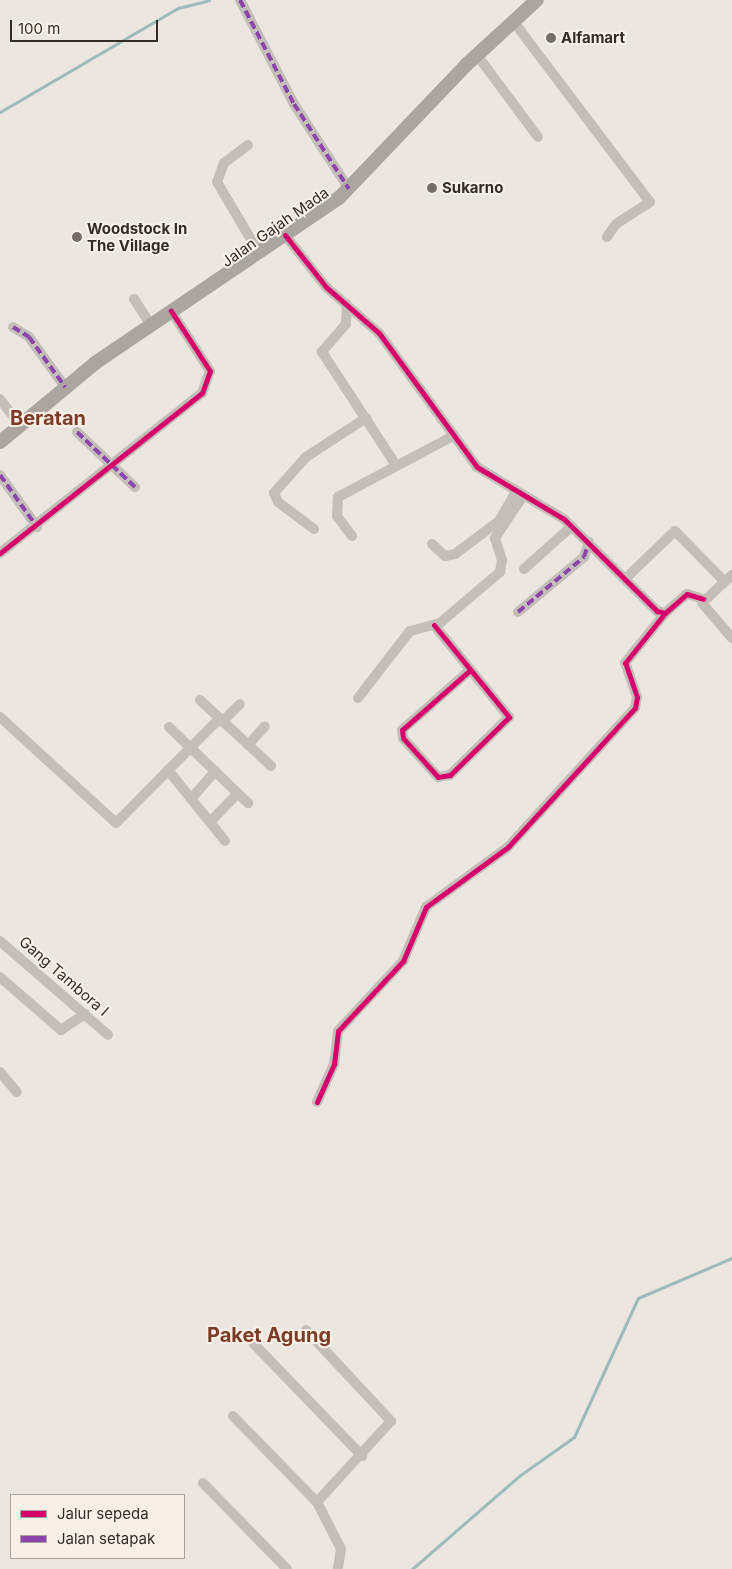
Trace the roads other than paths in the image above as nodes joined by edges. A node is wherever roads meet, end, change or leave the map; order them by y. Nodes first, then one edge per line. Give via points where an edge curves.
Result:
1 (240, 0) edge
2 (537, 0) edge
3 (513, 21) junction
4 (478, 55) junction
5 (538, 138) dead end
6 (248, 145) dead end
7 (350, 189) junction
8 (285, 236) junction
9 (607, 237) dead end
10 (259, 253) junction
11 (134, 300) dead end
12 (347, 304) junction
13 (171, 311) junction
14 (150, 325) junction
15 (13, 327) dead end
16 (65, 387) junction
17 (0, 399) edge
18 (366, 418) junction
19 (20, 426) junction
20 (77, 432) dead end
21 (453, 436) junction
22 (0, 442) edge
23 (396, 465) junction
24 (112, 467) junction
25 (0, 475) edge
26 (135, 487) dead end
27 (519, 493) junction
28 (572, 526) junction
29 (37, 527) junction
30 (314, 529) dead end
31 (352, 536) dead end
32 (589, 542) junction
33 (432, 544) dead end
34 (0, 553) edge
35 (524, 570) dead end
36 (626, 578) junction
37 (730, 578) edge
38 (704, 599) junction
39 (518, 612) dead end
40 (665, 613) junction
41 (434, 625) junction
42 (732, 638) edge
43 (470, 670) junction
44 (358, 698) dead end
45 (200, 700) dead end
46 (240, 704) dead end
47 (0, 717) edge
48 (221, 720) junction
49 (265, 726) dead end
50 (169, 727) dead end
51 (248, 745) junction
52 (190, 748) junction
53 (271, 766) dead end
54 (168, 770) junction
55 (215, 771) junction
56 (238, 793) junction
57 (191, 799) junction
58 (248, 803) dead end
59 (210, 822) junction
60 (225, 841) dead end
61 (0, 941) edge
62 (0, 977) edge
63 (85, 1014) junction
64 (108, 1034) dead end
65 (0, 1072) edge
66 (17, 1092) dead end
67 (317, 1102) dead end
68 (306, 1330) dead end
69 (254, 1344) dead end
70 (233, 1416) dead end
71 (362, 1456) junction
72 (203, 1482) dead end
73 (317, 1502) junction
74 (287, 1569) edge
75 (338, 1569) edge

1 - 7 street via 294,104
2 - 3 highway, Jalan Gajah Mada
3 - 4 highway, Jalan Gajah Mada
3 - 9 street via 650,202 616,224
4 - 5 street
4 - 7 highway, Jalan Gajah Mada
6 - 10 street via 224,163 217,182
7 - 8 highway, Jalan Gajah Mada
8 - 10 highway, Jalan Gajah Mada
8 - 12 street via 316,276
10 - 13 highway, Jalan Gajah Mada
11 - 14 street
12 - 18 street via 346,324 321,349
12 - 21 street via 379,333
13 - 14 highway, Jalan Gajah Mada
13 - 24 street via 208,367 208,383 182,412
14 - 16 highway, Jalan Gajah Mada
15 - 16 street via 29,337
16 - 19 highway, Jalan Gajah Mada
17 - 19 street
18 - 23 street
18 - 30 street via 306,457 274,493 278,502
19 - 22 highway, Jalan Gajah Mada
20 - 24 street
21 - 23 street
21 - 27 street via 477,467
23 - 31 street via 336,502 337,516
24 - 26 street
24 - 29 street
25 - 29 street
27 - 28 street
27 - 33 street via 498,521 455,554 445,556
27 - 41 street via 495,538 502,570
28 - 32 street
28 - 35 street
29 - 34 street
32 - 36 street
32 - 39 street via 584,558
36 - 37 street via 675,532
36 - 40 street via 653,607
37 - 38 street
38 - 40 street via 687,594
38 - 42 street via 703,606
40 - 67 street via 625,663 637,697 632,712 508,847 426,907 403,961 338,1031 334,1064
41 - 43 street
41 - 44 street via 410,631
43 - 43 street via 402,730 403,738 438,777 450,775 508,718
45 - 48 street
46 - 48 street
47 - 54 street via 116,823
48 - 51 street
48 - 52 street
49 - 51 street
50 - 52 street
51 - 53 street
52 - 54 street
52 - 55 street
54 - 57 street
55 - 56 street
55 - 57 street
56 - 58 street
56 - 59 street
57 - 59 street
59 - 60 street
61 - 63 street, Gang Tambora I
62 - 63 street via 61,1030
63 - 64 street, Gang Tambora I
65 - 66 street
68 - 71 street via 390,1419 388,1429
69 - 71 street
70 - 73 street
71 - 73 street
72 - 74 street
73 - 75 street via 341,1549

